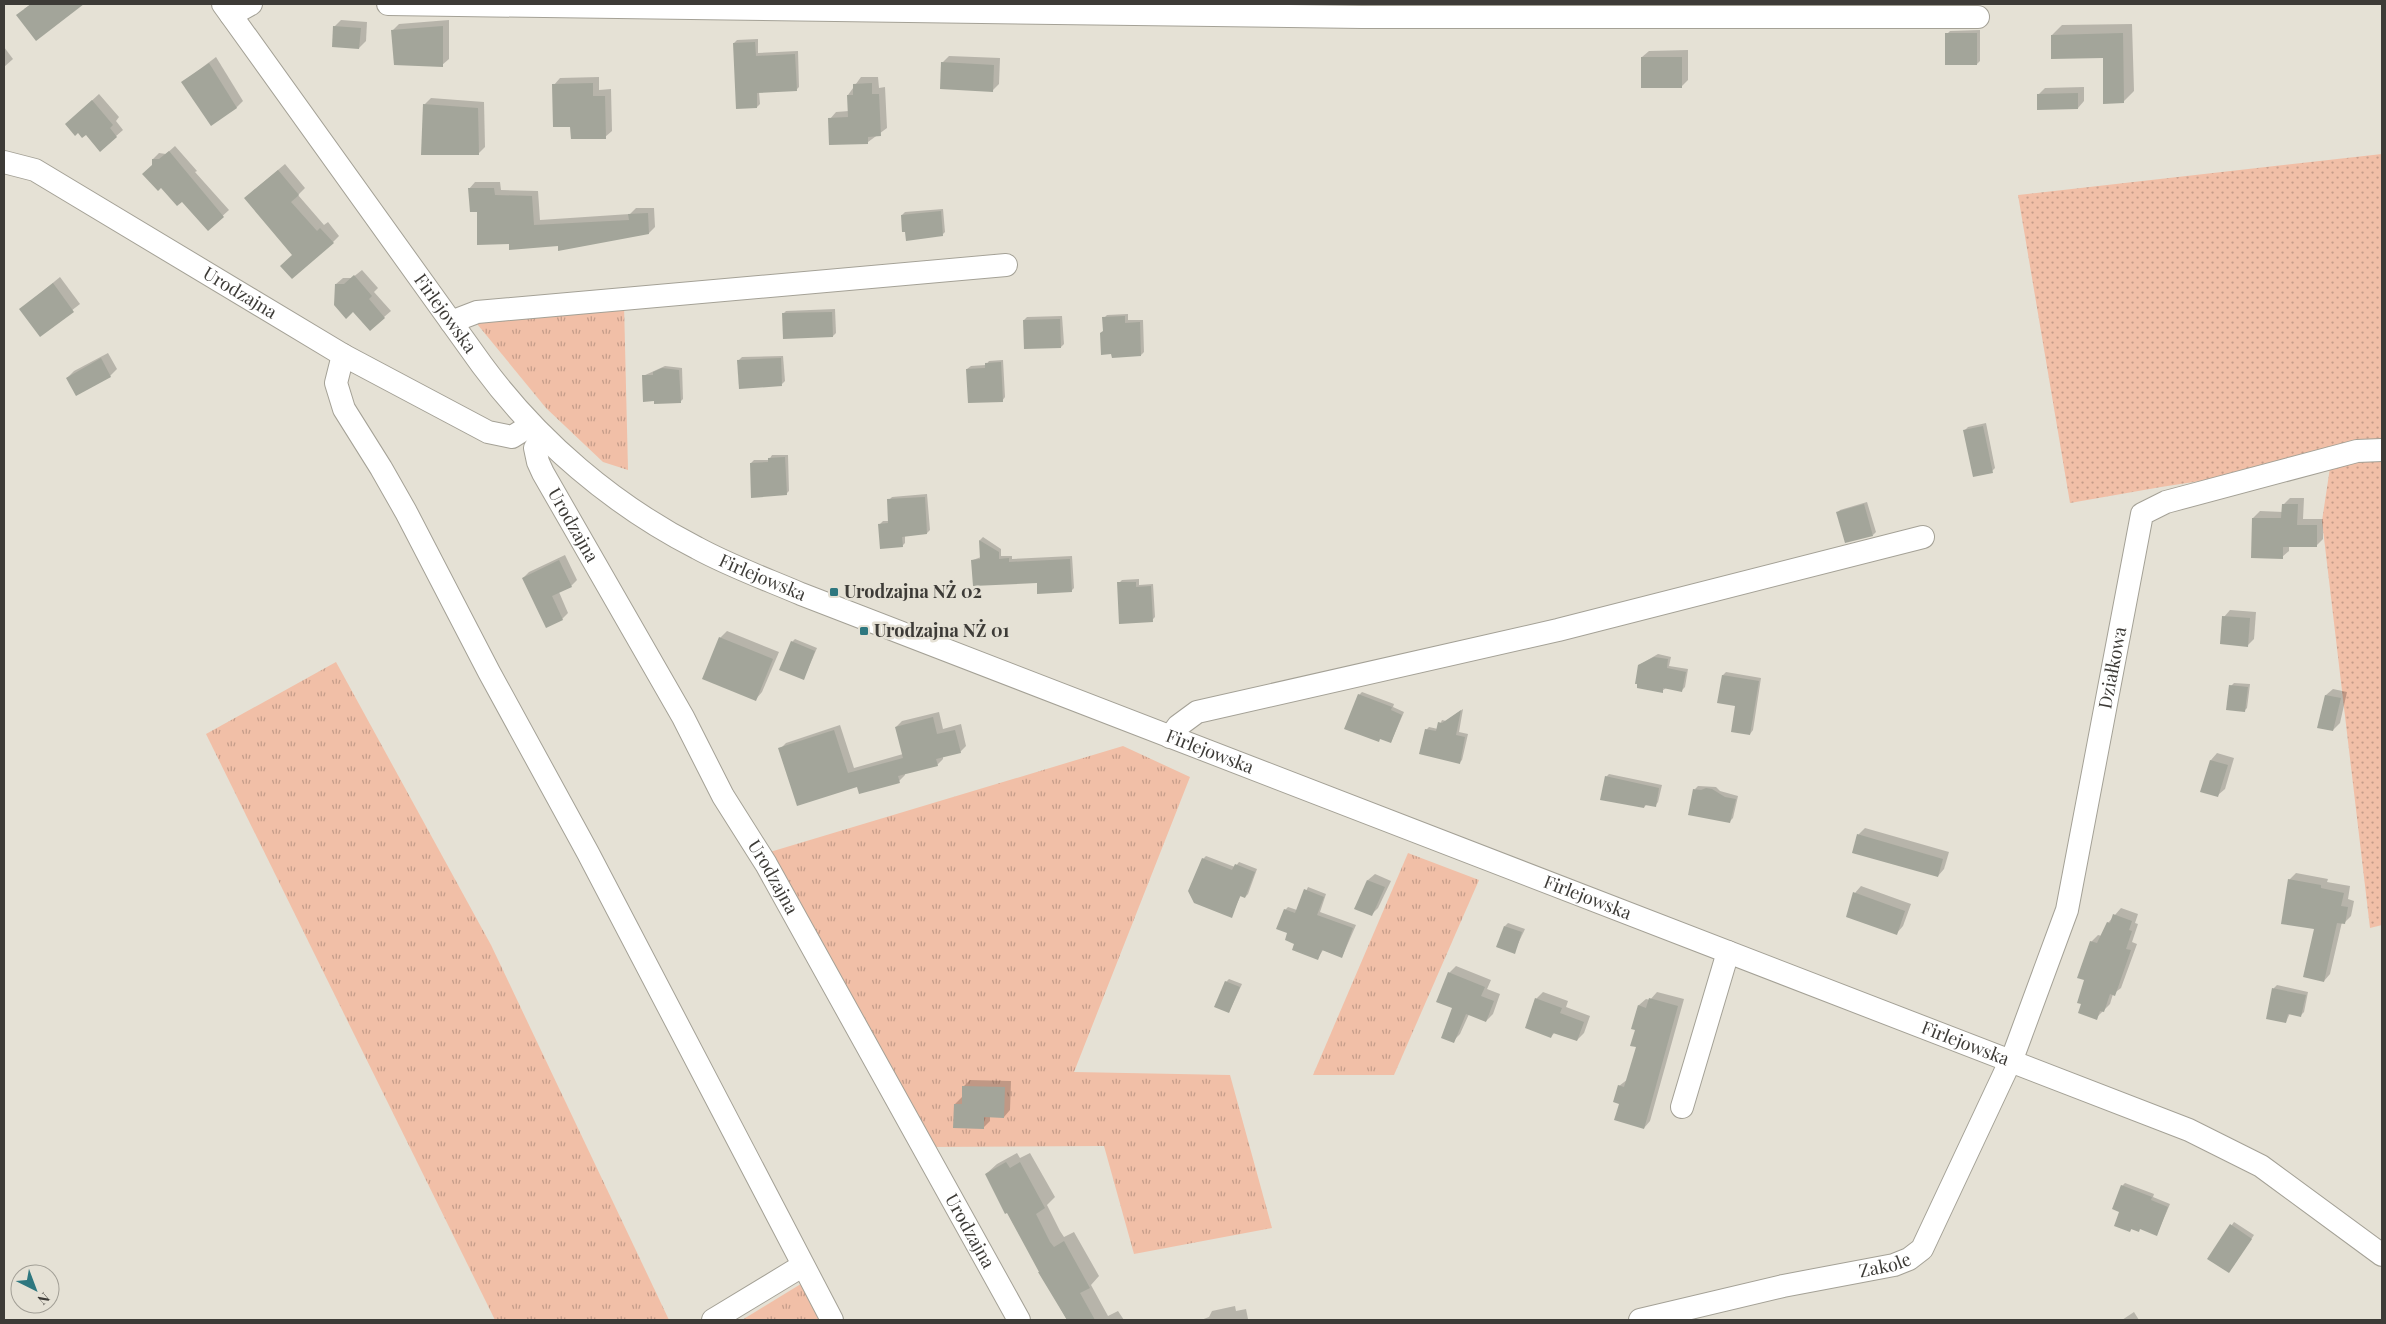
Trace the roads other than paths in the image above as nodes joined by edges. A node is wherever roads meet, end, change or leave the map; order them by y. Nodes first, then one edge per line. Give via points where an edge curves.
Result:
1 (251, 4) edge
2 (388, 4) edge
3 (227, 9) edge
4 (1978, 17) dead end
5 (4, 162) edge
6 (1006, 266) dead end
7 (451, 322) junction
8 (343, 355) junction
9 (537, 430) junction
10 (2382, 450) edge
11 (1923, 537) dead end
12 (1170, 737) junction
13 (1728, 952) junction
14 (2011, 1060) junction
15 (1682, 1107) dead end
16 (2382, 1255) edge
17 (802, 1266) junction
18 (714, 1320) edge
19 (832, 1320) edge
20 (1019, 1320) edge
21 (1640, 1320) edge

1 - 3 street
2 - 4 street via 1362,16
3 - 7 street, Firlejowska
5 - 8 street, Urodzajna via 35,170
6 - 7 street via 477,312
7 - 9 street, Firlejowska via 503,393
8 - 9 street, Urodzajna via 488,432 512,437
8 - 17 street via 336,383 344,409 406,512
9 - 12 street, Firlejowska via 617,498 711,556
9 - 20 street, Urodzajna via 535,448 538,462
10 - 14 street, Działkowa via 2357,451 2166,502 2142,514 2068,910
11 - 12 street via 1558,630 1197,712 1178,726
12 - 13 street, Firlejowska
13 - 14 street, Firlejowska
13 - 15 street
14 - 16 street, Firlejowska via 2172,1122 2239,1153 2284,1181
14 - 21 street, Zakole via 1922,1249 1909,1259 1872,1270 1783,1286
17 - 18 street
17 - 19 street

